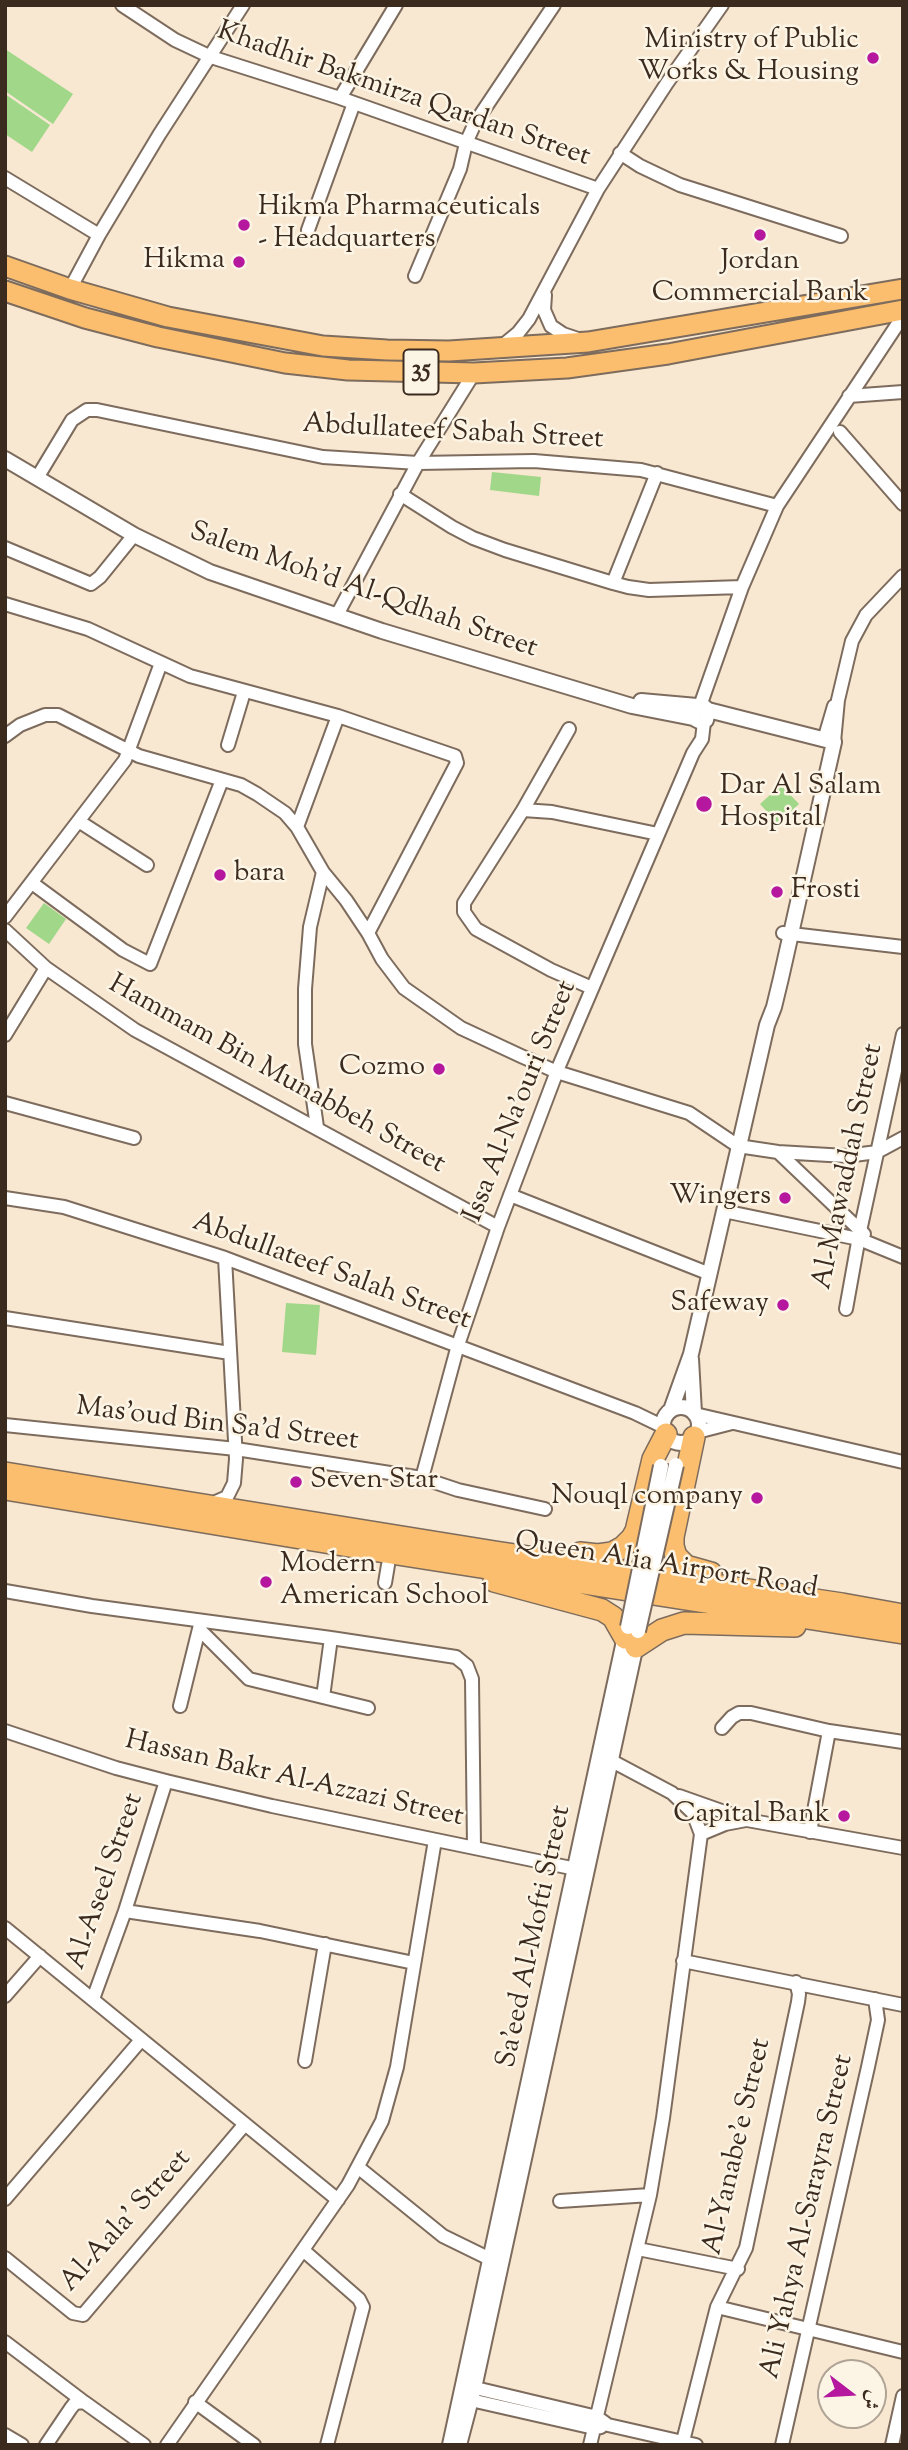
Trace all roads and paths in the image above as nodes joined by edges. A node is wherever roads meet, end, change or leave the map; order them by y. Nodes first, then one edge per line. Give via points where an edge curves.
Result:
1 (121, 5) edge
2 (243, 5) edge
3 (396, 5) edge
4 (554, 5) edge
5 (722, 5) edge
6 (211, 57) junction
7 (340, 99) junction
8 (354, 103) junction
9 (467, 143) junction
10 (621, 153) junction
11 (5, 178) edge
12 (598, 189) junction
13 (307, 230) dead end
14 (99, 235) junction
15 (841, 236) dead end
16 (5, 266) edge
17 (415, 276) dead end
18 (546, 288) junction
19 (70, 289) junction
20 (903, 289) edge
21 (5, 290) edge
22 (903, 310) edge
23 (903, 316) edge
24 (588, 342) junction
25 (501, 347) junction
26 (474, 373) junction
27 (903, 392) edge
28 (849, 396) junction
29 (840, 432) dead end
30 (5, 459) edge
31 (418, 463) junction
32 (657, 473) junction
33 (37, 478) junction
34 (400, 494) junction
35 (903, 504) edge
36 (777, 506) junction
37 (134, 535) junction
38 (5, 548) edge
39 (903, 576) edge
40 (613, 583) junction
41 (742, 587) junction
42 (5, 604) edge
43 (337, 615) junction
44 (161, 663) junction
45 (244, 692) junction
46 (700, 715) junction
47 (338, 716) junction
48 (569, 729) dead end
49 (5, 736) edge
50 (228, 745) dead end
51 (828, 746) junction
52 (130, 751) junction
53 (222, 780) junction
54 (523, 810) junction
55 (79, 822) junction
56 (297, 827) junction
57 (658, 834) junction
58 (147, 866) dead end
59 (323, 872) junction
60 (32, 883) junction
61 (5, 917) edge
62 (5, 930) edge
63 (368, 933) junction
64 (787, 934) junction
65 (903, 947) edge
66 (46, 968) junction
67 (592, 988) junction
68 (903, 1034) edge
69 (5, 1035) edge
70 (900, 1068) edge
71 (557, 1072) junction
72 (5, 1103) edge
73 (317, 1127) junction
74 (134, 1138) dead end
75 (903, 1138) edge
76 (738, 1146) junction
77 (778, 1152) junction
78 (877, 1152) junction
79 (510, 1195) junction
80 (5, 1198) edge
81 (724, 1212) junction
82 (498, 1227) junction
83 (860, 1235) junction
84 (903, 1257) edge
85 (225, 1258) junction
86 (710, 1274) junction
87 (846, 1309) dead end
88 (5, 1318) edge
89 (458, 1345) junction
90 (229, 1353) junction
91 (691, 1354) junction
92 (695, 1414) junction
93 (732, 1423) junction
94 (5, 1425) edge
95 (677, 1430) junction
96 (236, 1450) junction
97 (903, 1462) edge
98 (5, 1473) edge
99 (422, 1478) junction
100 (234, 1483) junction
101 (5, 1489) edge
102 (218, 1501) junction
103 (545, 1509) dead end
104 (254, 1512) junction
105 (355, 1546) junction
106 (455, 1554) junction
107 (426, 1558) junction
108 (388, 1565) junction
109 (385, 1583) dead end
110 (5, 1591) edge
111 (838, 1613) junction
112 (903, 1615) edge
113 (200, 1625) junction
114 (903, 1633) edge
115 (632, 1636) junction
116 (331, 1638) junction
117 (323, 1697) junction
118 (180, 1706) dead end
119 (368, 1708) dead end
120 (722, 1728) dead end
121 (5, 1731) edge
122 (829, 1731) junction
123 (903, 1742) edge
124 (610, 1760) junction
125 (166, 1781) junction
126 (672, 1793) junction
127 (747, 1820) junction
128 (810, 1832) junction
129 (701, 1834) junction
130 (435, 1840) junction
131 (474, 1847) junction
132 (903, 1848) edge
133 (576, 1869) junction
134 (125, 1911) junction
135 (5, 1928) edge
136 (326, 1944) junction
137 (40, 1956) junction
138 (683, 1961) junction
139 (414, 1963) junction
140 (796, 1982) junction
141 (5, 1996) edge
142 (93, 1999) junction
143 (875, 1999) junction
144 (903, 2005) edge
145 (141, 2040) junction
146 (305, 2061) dead end
147 (245, 2124) junction
148 (359, 2168) junction
149 (650, 2195) junction
150 (5, 2199) edge
151 (338, 2200) junction
152 (560, 2201) dead end
153 (638, 2249) junction
154 (303, 2250) junction
155 (5, 2258) edge
156 (490, 2259) junction
157 (738, 2269) junction
158 (717, 2307) junction
159 (809, 2329) junction
160 (5, 2342) edge
161 (903, 2352) edge
162 (467, 2393) junction
163 (903, 2396) edge
164 (84, 2402) junction
165 (195, 2402) junction
166 (595, 2423) junction
167 (5, 2435) edge
168 (682, 2443) edge
169 (22, 2445) edge
170 (46, 2445) edge
171 (144, 2445) edge
172 (167, 2445) edge
173 (254, 2445) edge
174 (327, 2445) edge
175 (450, 2445) edge
176 (459, 2445) edge
177 (590, 2445) edge
178 (696, 2445) edge
179 (782, 2445) edge
180 (892, 2445) edge

1 - 6 street, Khadhir Bakmirza Qardan Street
2 - 6 street
3 - 7 street
4 - 9 street via 484,109
5 - 10 street
6 - 7 street, Khadhir Bakmirza Qardan Street
6 - 14 street
7 - 8 street, Khadhir Bakmirza Qardan Street
8 - 9 street, Khadhir Bakmirza Qardan Street
8 - 13 street
9 - 12 street, Khadhir Bakmirza Qardan Street
9 - 17 street
10 - 12 street
10 - 15 street via 680,185
11 - 14 street
12 - 18 street
14 - 19 street
16 - 19 highway, 35
18 - 24 street via 544,310 551,326
18 - 25 street via 523,327
19 - 25 highway, 35 via 168,317 323,346 449,351
20 - 24 highway, 35
21 - 26 highway, 35 via 85,318 285,363 348,370
22 - 26 highway, 35 via 668,354 557,369
23 - 28 street, Issa Al-Na'ouri Street
24 - 25 highway, 35
26 - 31 street
27 - 28 street
28 - 36 street, Issa Al-Na'ouri Street
29 - 35 street
30 - 33 street, Salem Moh'd Al-Qdhah Street
31 - 32 street, Abdullateef Sabah Street via 534,461
31 - 33 street, Abdullateef Sabah Street via 323,457 86,410 72,420
31 - 34 street
32 - 36 street, Abdullateef Sabah Street
32 - 40 street
33 - 37 street, Salem Moh'd Al-Qdhah Street
34 - 40 street via 473,538
34 - 43 street
36 - 41 street, Issa Al-Na'ouri Street
37 - 38 street via 92,584
37 - 43 street, Salem Moh'd Al-Qdhah Street via 210,572
39 - 51 street via 866,615 855,634 838,700 828,719
40 - 41 street via 649,590
41 - 46 street, Issa Al-Na'ouri Street
42 - 44 street via 88,629
43 - 46 street, Salem Moh'd Al-Qdhah Street via 602,697
44 - 45 street
44 - 52 street
45 - 47 street
45 - 50 street
46 - 51 street, Salem Moh'd Al-Qdhah Street
46 - 57 street, Issa Al-Na'ouri Street via 693,753
47 - 56 street
47 - 63 street via 451,753 457,760
48 - 54 street
49 - 52 street via 45,715 58,715
51 - 64 street
52 - 53 street
52 - 55 street
53 - 56 street via 257,794
53 - 60 street via 150,964 123,950
54 - 57 street
54 - 67 street via 468,895 464,912 476,929
55 - 58 street
55 - 60 street
56 - 59 street
57 - 67 street, Issa Al-Na'ouri Street
59 - 63 street
59 - 73 street via 310,927 305,989 305,1044
60 - 61 street
62 - 66 street, Hammam Bin Munabbeh Street
63 - 71 street via 412,995 461,1028
64 - 65 street
64 - 76 street via 765,1012 767,1026
66 - 69 street
66 - 73 street, Hammam Bin Munabbeh Street via 150,1039
67 - 71 street, Issa Al-Na'ouri Street
68 - 70 street, Al-Mawaddah Street
70 - 78 street, Al-Mawaddah Street
71 - 76 street via 689,1113
71 - 79 street, Issa Al-Na'ouri Street
72 - 74 street
73 - 82 street, Hammam Bin Munabbeh Street
75 - 78 street
76 - 77 street
76 - 81 street
77 - 78 street via 846,1156
77 - 83 street
78 - 83 street, Al-Mawaddah Street
79 - 82 street, Issa Al-Na'ouri Street
79 - 86 street
80 - 85 street, Abdullateef Salah Street via 64,1207
81 - 83 street
81 - 86 street
82 - 89 street, Issa Al-Na'ouri Street
83 - 84 street
83 - 87 street, Al-Mawaddah Street
85 - 89 street, Abdullateef Salah Street
85 - 90 street
86 - 91 street
88 - 90 street
89 - 95 street, Abdullateef Salah Street
89 - 99 street, Issa Al-Na'ouri Street
90 - 96 street
91 - 92 street
91 - 95 street, Sa’eed Al-Mofti Street
92 - 93 street
92 - 95 street via 699,1426
92 - 95 street via 683,1407
93 - 95 street
93 - 97 street
94 - 96 street, Mas'oud Bin Sa'd Street
95 - 106 highway via 653,1459 636,1531 617,1551 598,1555 490,1542
95 - 111 highway via 673,1549 681,1562 695,1570 800,1589
95 - 115 street, Sa’eed Al-Mofti Street, bridge
96 - 99 street, Mas'oud Bin Sa'd Street
96 - 100 street
98 - 102 highway, Queen Alia Airport Road
99 - 103 street, Mas'oud Bin Sa'd Street
100 - 102 street
100 - 104 street via 241,1500
101 - 105 highway, Queen Alia Airport Road
102 - 104 highway, Queen Alia Airport Road
104 - 106 highway, Queen Alia Airport Road
105 - 107 highway, Queen Alia Airport Road
105 - 108 street
106 - 107 highway, Queen Alia Airport Road
106 - 111 highway, Queen Alia Airport Road
106 - 115 highway via 490,1580 602,1610
107 - 108 street
108 - 109 street
110 - 113 street
111 - 112 highway, Queen Alia Airport Road
111 - 114 highway, Queen Alia Airport Road
111 - 115 highway via 770,1626 684,1623
113 - 116 street
113 - 117 street via 247,1677
113 - 118 street
115 - 124 street, Sa’eed Al-Mofti Street
115 - 133 street, Sa’eed Al-Mofti Street
116 - 117 street
116 - 131 street via 450,1655 467,1665 472,1679
117 - 119 street
120 - 122 street via 739,1713 751,1713
121 - 125 street, Hassan Bakr Al-Azzazi Street
122 - 123 street
122 - 128 street
124 - 126 street
124 - 162 street, Sa’eed Al-Mofti Street
125 - 130 street, Hassan Bakr Al-Azzazi Street
125 - 134 street, Al-Aseel Street
126 - 127 street
126 - 129 street via 693,1814
127 - 128 street
127 - 129 street
128 - 132 street
129 - 138 street
130 - 131 street, Hassan Bakr Al-Azzazi Street
130 - 139 street
131 - 133 street, Hassan Bakr Al-Azzazi Street
133 - 156 street, Sa’eed Al-Mofti Street
134 - 136 street
134 - 142 street, Al-Aseel Street
135 - 137 street
136 - 139 street
136 - 146 street
137 - 141 street
137 - 142 street
138 - 140 street
138 - 149 street
139 - 148 street via 393,2084 382,2121
140 - 143 street
140 - 157 street, Al-Yanabe'e Street via 798,2002
142 - 145 street
143 - 144 street
143 - 159 street, Ali Yahya Al-Sarayra Street via 878,2020
145 - 147 street
145 - 150 street
147 - 151 street
147 - 155 street, Al-Aala' Street via 83,2315 73,2314
148 - 151 street
148 - 156 street via 443,2236
149 - 152 street
149 - 153 street
151 - 154 street
153 - 157 street
153 - 166 street
154 - 165 street
154 - 174 street via 363,2307
156 - 162 street, Sa’eed Al-Mofti Street
157 - 158 street, Al-Yanabe'e Street
158 - 159 street
158 - 168 street, Al-Yanabe'e Street
159 - 161 street
159 - 179 street, Ali Yahya Al-Sarayra Street
160 - 164 street
162 - 166 street
162 - 175 street, Sa’eed Al-Mofti Street
162 - 176 street, Sa’eed Al-Mofti Street
163 - 180 street
164 - 170 street via 75,2403
164 - 171 street
165 - 172 street
165 - 173 street
166 - 168 street
166 - 177 street
167 - 169 street
168 - 178 street

